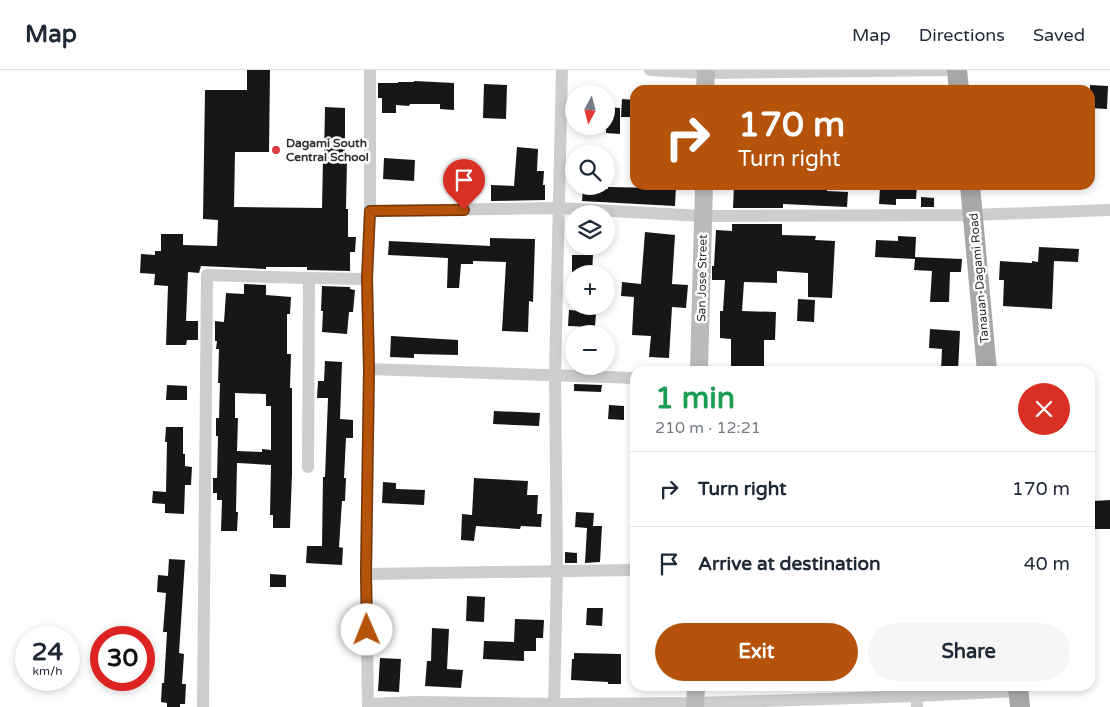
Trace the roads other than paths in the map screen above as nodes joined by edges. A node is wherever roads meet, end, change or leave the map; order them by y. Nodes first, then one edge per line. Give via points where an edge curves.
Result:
1 (370, 70) edge
2 (562, 70) edge
3 (650, 70) edge
4 (958, 70) edge
5 (705, 78) edge
6 (959, 85) edge
7 (704, 190) edge
8 (970, 190) edge
9 (558, 208) junction
10 (1110, 210) edge
11 (370, 211) junction
12 (973, 215) junction
13 (703, 216) junction
14 (309, 278) junction
15 (367, 278) junction
16 (699, 366) edge
17 (988, 366) edge
18 (369, 369) junction
19 (554, 374) junction
20 (630, 378) edge
21 (308, 467) dead end
22 (630, 570) edge
23 (557, 571) junction
24 (366, 574) junction
25 (1019, 695) edge
26 (917, 696) edge
27 (695, 699) edge
28 (368, 705) edge
29 (554, 706) edge
30 (203, 707) edge

1 - 11 street
2 - 9 street
3 - 5 street
4 - 5 street
4 - 6 main road
7 - 13 street, San Jose Street
8 - 12 main road, Tanauan-Dagami Road
9 - 11 street
9 - 13 street
9 - 19 street
10 - 12 street
11 - 15 street
12 - 13 street
12 - 17 main road, Tanauan-Dagami Road
13 - 16 street, San Jose Street
14 - 15 street
14 - 21 street
14 - 30 street via 207,275
15 - 18 street
18 - 19 street
18 - 24 street
19 - 20 street
19 - 23 street
22 - 23 street
23 - 24 street
23 - 29 street
24 - 28 street
25 - 26 street
26 - 27 street
27 - 29 street
28 - 29 street via 416,702

